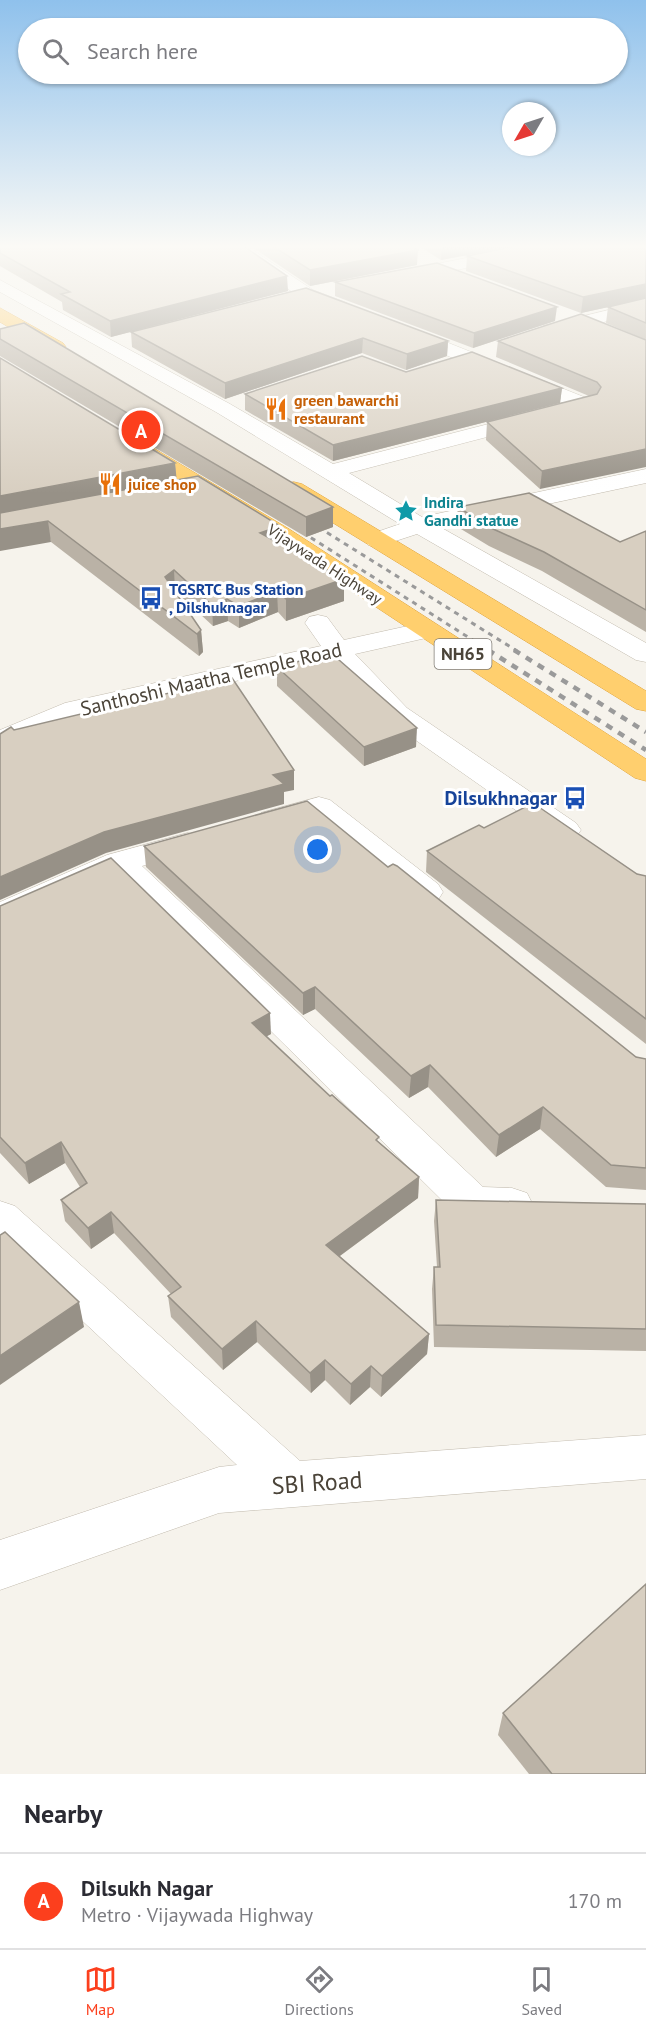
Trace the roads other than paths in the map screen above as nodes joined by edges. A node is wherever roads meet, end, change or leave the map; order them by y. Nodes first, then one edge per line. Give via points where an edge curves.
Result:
1 (24, 328) edge
2 (78, 328) edge
3 (396, 328) edge
4 (559, 328) edge
5 (596, 328) edge
6 (536, 335) edge
7 (613, 335) edge
8 (132, 339) edge
9 (109, 345) junction
10 (492, 349) dead end
11 (72, 356) edge
12 (470, 356) junction
13 (437, 368) edge
14 (123, 439) edge
15 (328, 471) junction
16 (646, 476) edge
17 (277, 479) edge
18 (202, 487) junction
19 (168, 493) edge
20 (417, 524) junction
21 (377, 540) junction
22 (318, 623) dead end
23 (426, 630) junction
24 (338, 650) junction
25 (646, 654) edge
26 (646, 703) edge
27 (0, 740) edge
28 (646, 772) edge
29 (589, 846) edge
30 (118, 862) junction
31 (450, 911) edge
32 (0, 915) edge
33 (542, 1205) edge
34 (1, 1221) edge
35 (646, 1457) edge
36 (293, 1486) junction
37 (0, 1566) edge

1 - 11 highway
2 - 9 street
3 - 12 street
4 - 6 street
5 - 7 street
8 - 9 street
9 - 15 street via 234,404
10 - 12 street
12 - 13 street
12 - 15 street via 587,405
14 - 18 highway, Vijaywada Highway / NH65
15 - 20 street
16 - 20 street
17 - 21 highway, NH65
18 - 19 street
18 - 23 highway, Vijaywada Highway / NH65
20 - 21 street
20 - 25 street
21 - 26 highway, NH65
22 - 24 street
23 - 24 street, Santhoshi Maatha Temple Road
23 - 28 highway, Vijaywada Highway / NH65
24 - 27 street, Santhoshi Maatha Temple Road via 75,709
24 - 29 street via 354,672 397,714
30 - 31 street via 319,807
30 - 32 street
30 - 33 street via 473,1204
34 - 36 street
35 - 36 street, SBI Road
36 - 37 street, SBI Road via 219,1490

